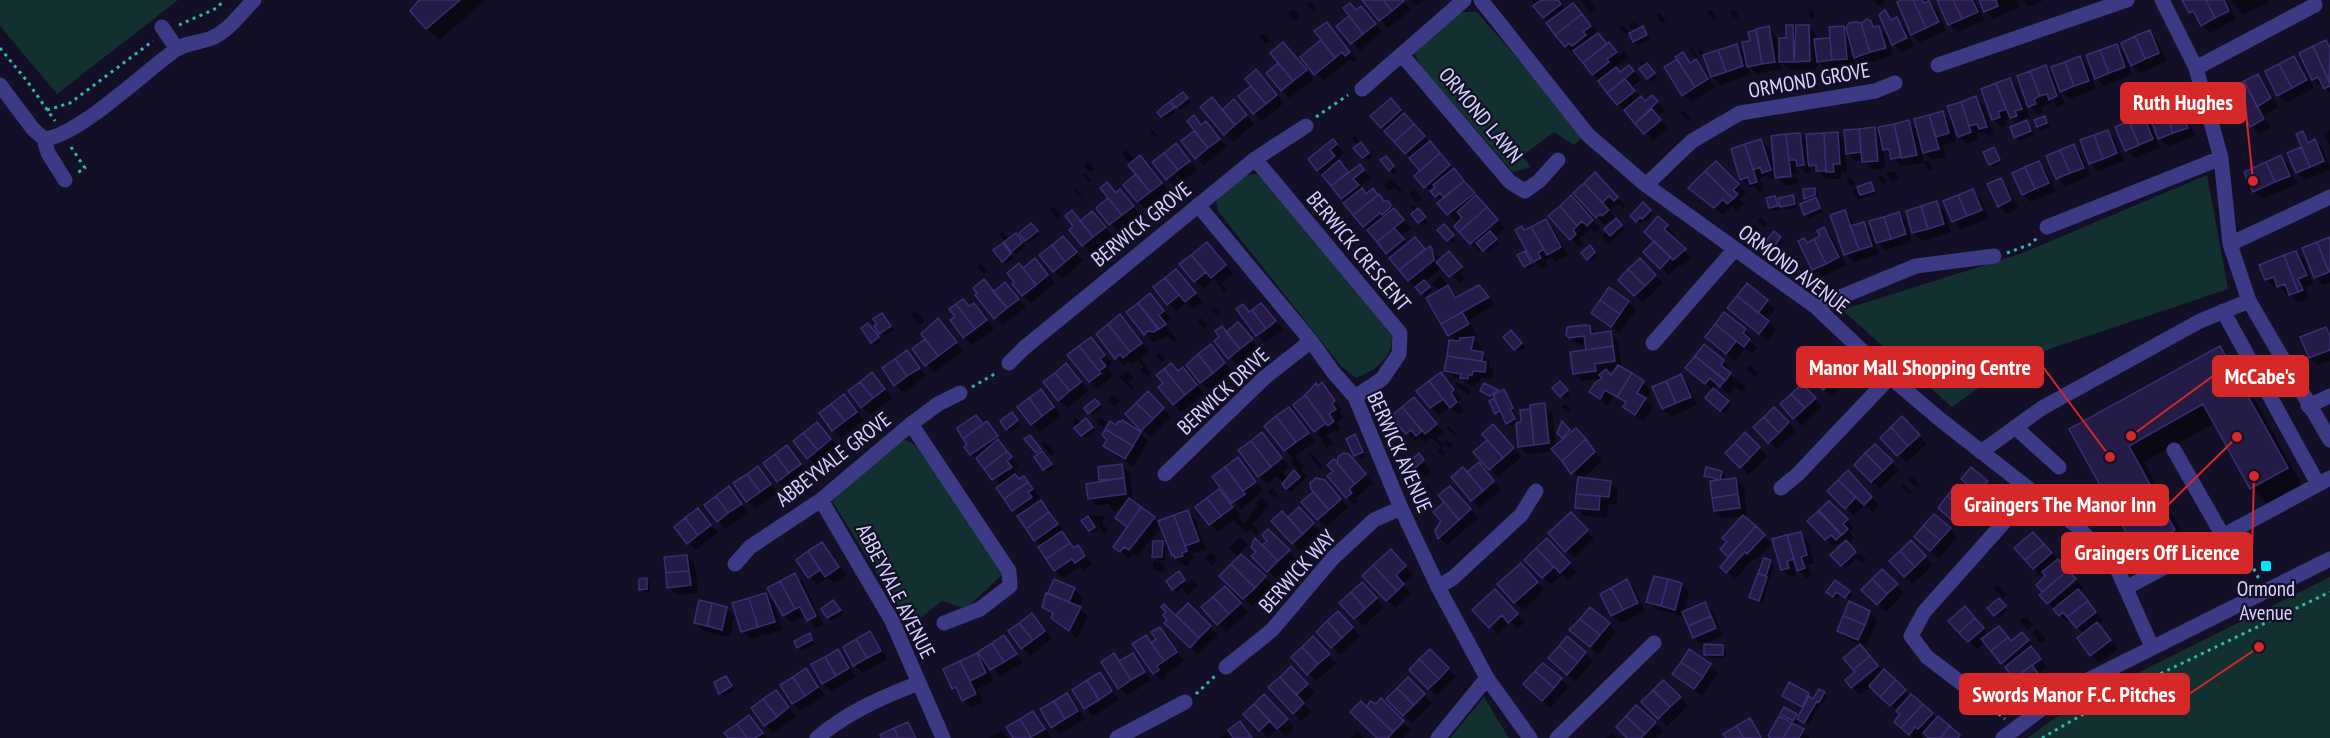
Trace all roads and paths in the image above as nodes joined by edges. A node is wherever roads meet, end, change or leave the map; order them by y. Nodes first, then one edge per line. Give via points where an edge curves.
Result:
1 (225, 0) edge
2 (254, 0) edge
3 (1464, 0) edge
4 (1481, 0) edge
5 (2127, 0) edge
6 (2162, 0) edge
7 (2314, 5) dead end
8 (164, 30) junction
9 (0, 48) edge
10 (177, 49) junction
11 (1402, 55) junction
12 (1938, 65) dead end
13 (2196, 68) junction
14 (1895, 83) dead end
15 (0, 85) edge
16 (1362, 89) joint
17 (47, 110) junction
18 (1306, 126) joint
19 (63, 134) junction
20 (44, 139) junction
21 (2222, 158) junction
22 (1255, 159) junction
23 (1558, 160) dead end
24 (65, 180) joint
25 (1646, 185) junction
26 (2330, 197) edge
27 (1198, 205) junction
28 (2047, 227) joint
29 (2230, 243) junction
30 (1734, 250) junction
31 (1994, 256) joint
32 (2249, 301) junction
33 (1816, 307) junction
34 (2223, 311) junction
35 (1311, 341) junction
36 (1653, 343) dead end
37 (1009, 363) joint
38 (1890, 377) junction
39 (960, 393) joint
40 (2330, 396) edge
41 (1355, 397) junction
42 (2308, 406) junction
43 (911, 424) junction
44 (2015, 427) junction
45 (2330, 440) edge
46 (2174, 450) dead end
47 (1981, 452) junction
48 (2059, 466) dead end
49 (1165, 474) dead end
50 (2324, 481) edge
51 (1781, 488) dead end
52 (1536, 491) dead end
53 (2031, 492) junction
54 (821, 500) junction
55 (1401, 508) junction
56 (2228, 533) junction
57 (2330, 559) edge
58 (735, 564) dead end
59 (1438, 587) junction
60 (2126, 588) junction
61 (2265, 591) junction
62 (2330, 592) edge
63 (944, 623) dead end
64 (1654, 643) dead end
65 (2152, 647) junction
66 (1226, 667) joint
67 (1487, 678) junction
68 (919, 683) junction
69 (1977, 695) joint
70 (1185, 702) joint
71 (2016, 728) junction
72 (817, 738) edge
73 (943, 738) edge
74 (1117, 738) edge
75 (1438, 738) edge
76 (1530, 738) edge
77 (1557, 738) edge
78 (2003, 738) edge
79 (2042, 738) edge

1 - 8 path via 217,8
2 - 10 street via 222,32
3 - 11 street
4 - 25 street, ORMOND AVENUE via 1588,135
5 - 12 street
6 - 13 street
7 - 13 street
8 - 10 street
8 - 17 path via 70,104
9 - 17 path
10 - 19 street
11 - 16 street
11 - 23 street, ORMOND LAWN via 1510,182 1525,191
13 - 21 street
14 - 25 street, ORMOND GROVE via 1875,91 1740,113 1692,141
15 - 20 street
16 - 18 path via 1342,98
17 - 19 path
18 - 22 street, BERWICK GROVE
19 - 20 street
19 - 24 path via 85,168
20 - 24 street
21 - 28 street
21 - 29 street
22 - 27 street, BERWICK GROVE
22 - 41 street, BERWICK CRESCENT via 1400,333 1399,354 1382,379
25 - 30 street, ORMOND AVENUE
26 - 29 street
27 - 35 street, BERWICK AVENUE
27 - 37 street, BERWICK GROVE
28 - 31 path via 2031,244
29 - 32 street
30 - 33 street, ORMOND AVENUE
30 - 36 street
31 - 33 street via 1916,266
32 - 34 street
32 - 42 street
33 - 38 street, ORMOND AVENUE
34 - 44 street via 2074,390
34 - 50 street
35 - 41 street, BERWICK AVENUE
35 - 49 street, BERWICK DRIVE via 1264,378
37 - 39 path
38 - 47 street, ORMOND AVENUE
38 - 51 street
39 - 43 street, ABBEYVALE GROVE
40 - 42 street
41 - 55 street, BERWICK AVENUE
42 - 45 street
43 - 54 street, ABBEYVALE GROVE
43 - 63 street via 1009,571 1010,586 980,609
44 - 47 street
44 - 48 street
46 - 56 street
47 - 53 street, ORMOND AVENUE
50 - 56 street
52 - 59 street via 1521,516 1454,578
53 - 60 street, ORMOND AVENUE via 2078,527 2118,571
53 - 69 street via 1924,612 1911,636 1927,657
54 - 58 street, ABBEYVALE GROVE via 750,547
54 - 68 street, ABBEYVALE AVENUE via 892,621
55 - 59 street, BERWICK AVENUE
55 - 66 street, BERWICK WAY via 1374,520 1333,558 1272,630
56 - 60 street
56 - 61 path
57 - 61 street
59 - 67 street, BERWICK AVENUE
60 - 65 street, ORMOND AVENUE
61 - 65 street
62 - 79 path via 2118,694
64 - 77 street
65 - 71 street via 2080,684
66 - 70 path
67 - 75 street
67 - 76 street, BERWICK AVENUE
68 - 72 street via 838,720
68 - 73 street, ABBEYVALE AVENUE
69 - 71 path
70 - 74 street
71 - 78 street

